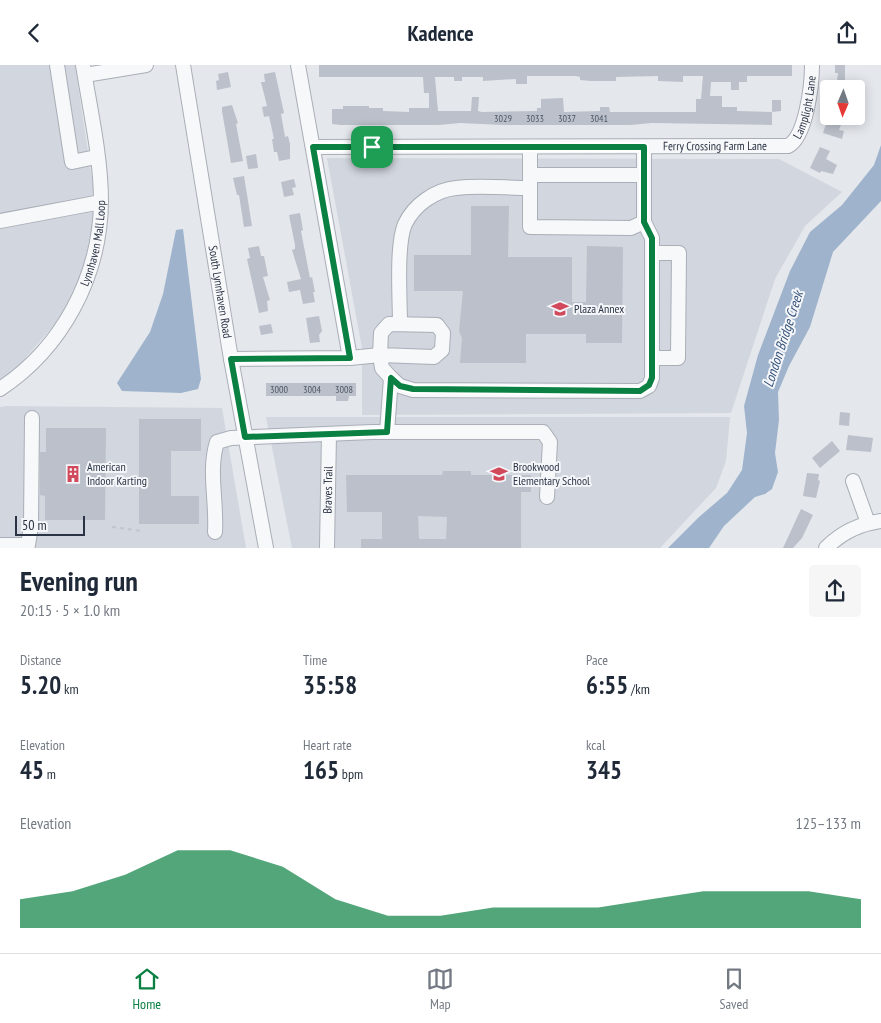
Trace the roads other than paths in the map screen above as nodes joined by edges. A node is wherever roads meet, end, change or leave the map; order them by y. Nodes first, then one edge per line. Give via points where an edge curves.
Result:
1 (57, 65) edge
2 (146, 65) edge
3 (183, 65) edge
4 (298, 65) edge
5 (812, 65) edge
6 (84, 70) edge
7 (788, 146) joint
8 (313, 147) junction
9 (530, 147) junction
10 (644, 147) junction
11 (96, 157) junction
12 (644, 175) junction
13 (530, 182) junction
14 (101, 202) junction
15 (0, 221) edge
16 (644, 222) junction
17 (652, 253) junction
18 (400, 324) junction
19 (380, 355) junction
20 (350, 358) junction
21 (652, 358) junction
22 (231, 359) junction
23 (391, 378) junction
24 (0, 389) edge
25 (32, 418) dead end
26 (387, 432) junction
27 (329, 434) junction
28 (245, 437) junction
29 (853, 481) dead end
30 (548, 497) dead end
31 (874, 522) edge
32 (215, 532) dead end
33 (0, 545) edge
34 (266, 548) edge
35 (326, 548) edge
36 (826, 548) edge

1 - 11 street via 72,161
2 - 6 street
3 - 22 street, South Lynnhaven Road
4 - 8 street
5 - 7 street, Lamplight Lane via 805,113 797,138
6 - 11 street, Lynnhaven Mall Loop
7 - 10 street, Ferry Crossing Farm Lane
8 - 9 street, Ferry Crossing Farm Lane
8 - 20 street
9 - 10 street, Ferry Crossing Farm Lane
9 - 13 street
10 - 12 street
11 - 14 street, Lynnhaven Mall Loop
12 - 13 street
12 - 16 street
13 - 16 street via 530,227 631,228
13 - 18 street via 456,188 434,194 417,207 405,224 401,239
14 - 15 street
14 - 24 street, Lynnhaven Mall Loop via 97,242 74,309 33,365
16 - 17 street via 652,238
17 - 21 street
17 - 21 street via 679,253 678,358
18 - 19 street via 389,324 381,333
18 - 19 street via 437,325 443,333 442,350 434,357
19 - 20 street
19 - 23 street via 382,368
20 - 22 street
21 - 23 street via 652,378 649,385 640,391 413,389 400,386
22 - 28 street, South Lynnhaven Road
23 - 26 street
25 - 33 street via 28,545
26 - 27 street
26 - 30 street via 543,432 550,442
27 - 28 street
27 - 35 street, Braves Trail
28 - 32 street via 217,442 215,448
28 - 34 street, South Lynnhaven Road
29 - 31 street
31 - 36 street via 844,532

